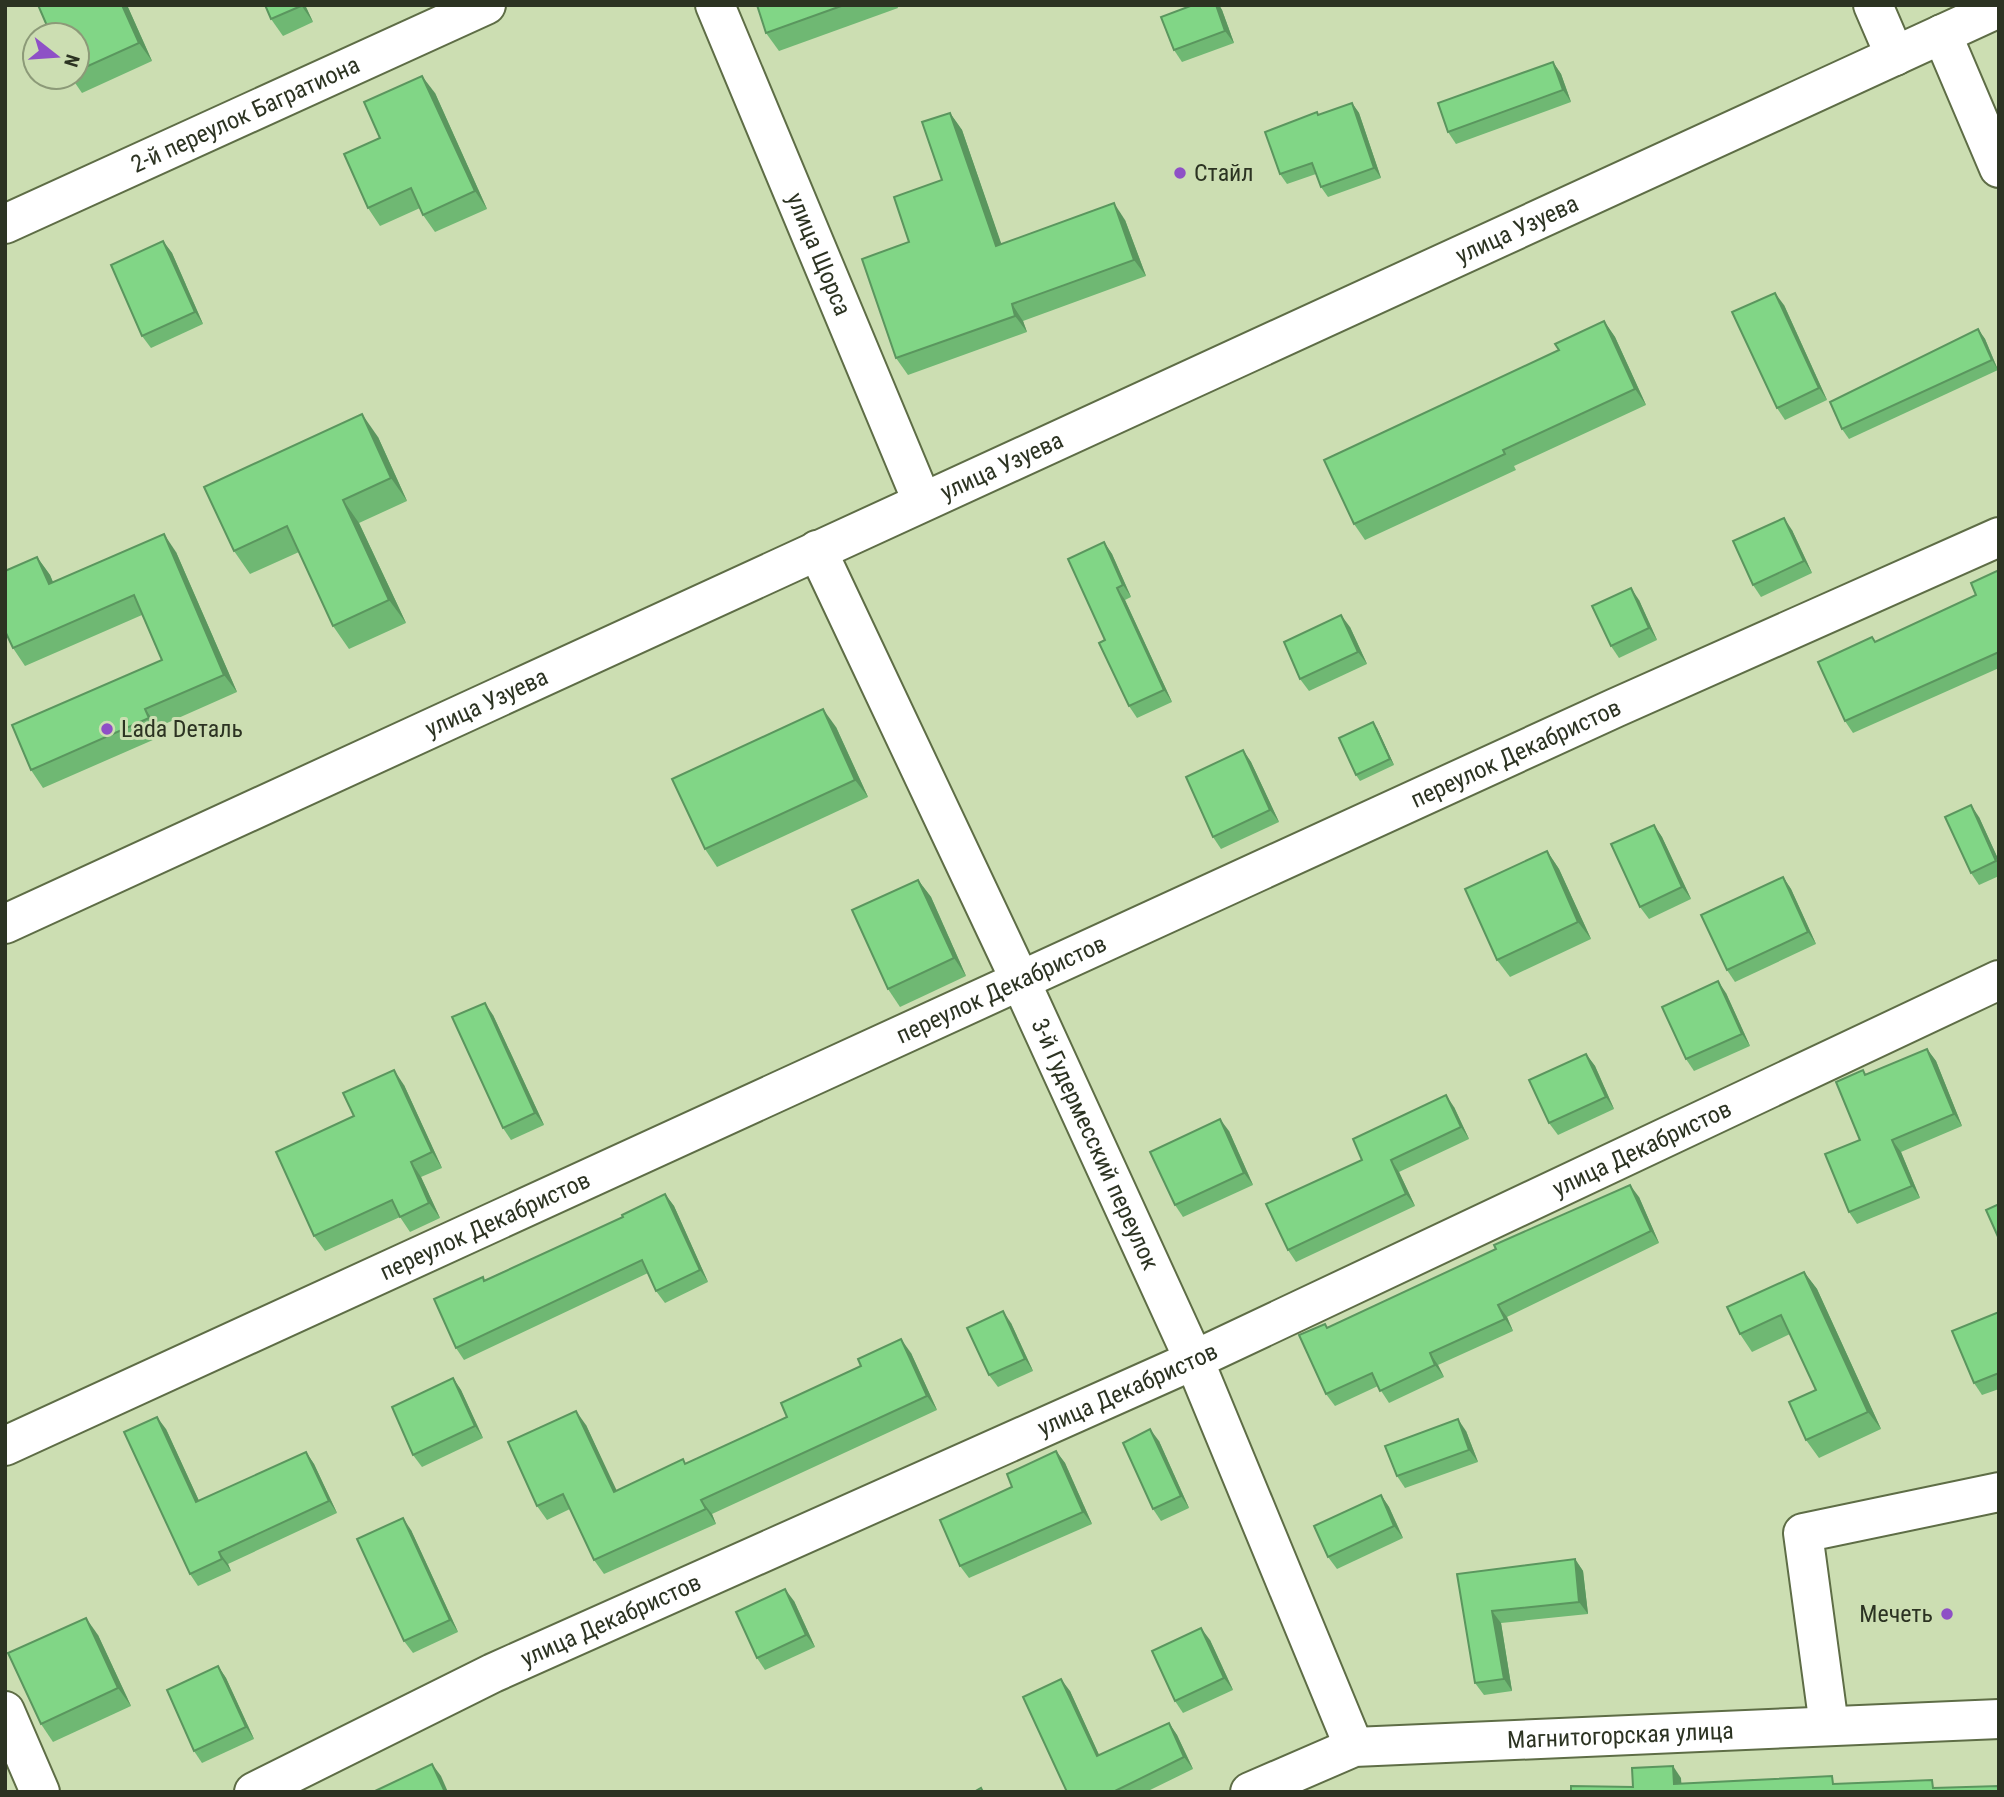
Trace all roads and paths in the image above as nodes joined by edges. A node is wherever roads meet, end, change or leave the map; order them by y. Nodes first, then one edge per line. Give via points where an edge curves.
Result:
1 (486, 5) edge
2 (715, 5) edge
3 (1873, 5) edge
4 (1999, 8) edge
5 (1942, 34) junction
6 (1895, 56) junction
7 (1999, 168) edge
8 (5, 224) edge
9 (922, 501) junction
10 (1999, 537) edge
11 (817, 550) junction
12 (5, 924) edge
13 (1020, 980) junction
14 (1999, 980) edge
15 (1194, 1360) junction
16 (5, 1446) edge
17 (1999, 1492) edge
18 (5, 1711) edge
19 (1999, 1719) edge
20 (1829, 1726) junction
21 (1354, 1747) junction
22 (40, 1792) edge
23 (254, 1792) edge
24 (1250, 1792) edge

1 - 8 street, 2-й переулок Багратиона
2 - 9 street, улица Щорса
3 - 6 street
4 - 5 street, улица Узуева
5 - 6 street, улица Узуева
5 - 7 street
6 - 9 street, улица Узуева
9 - 11 street, улица Узуева
10 - 13 street, переулок Декабристов
11 - 12 street, улица Узуева
11 - 13 street, 3-й Гудермесский переулок
13 - 15 street, 3-й Гудермесский переулок
13 - 16 street, переулок Декабристов
14 - 15 street, улица Декабристов
15 - 21 street, 3-й Гудермесский переулок
15 - 23 street, улица Декабристов via 494,1673
17 - 20 street via 1803,1533
18 - 22 street
19 - 20 street, Магнитогорская улица
20 - 21 street, Магнитогорская улица
21 - 24 street, Магнитогорская улица

